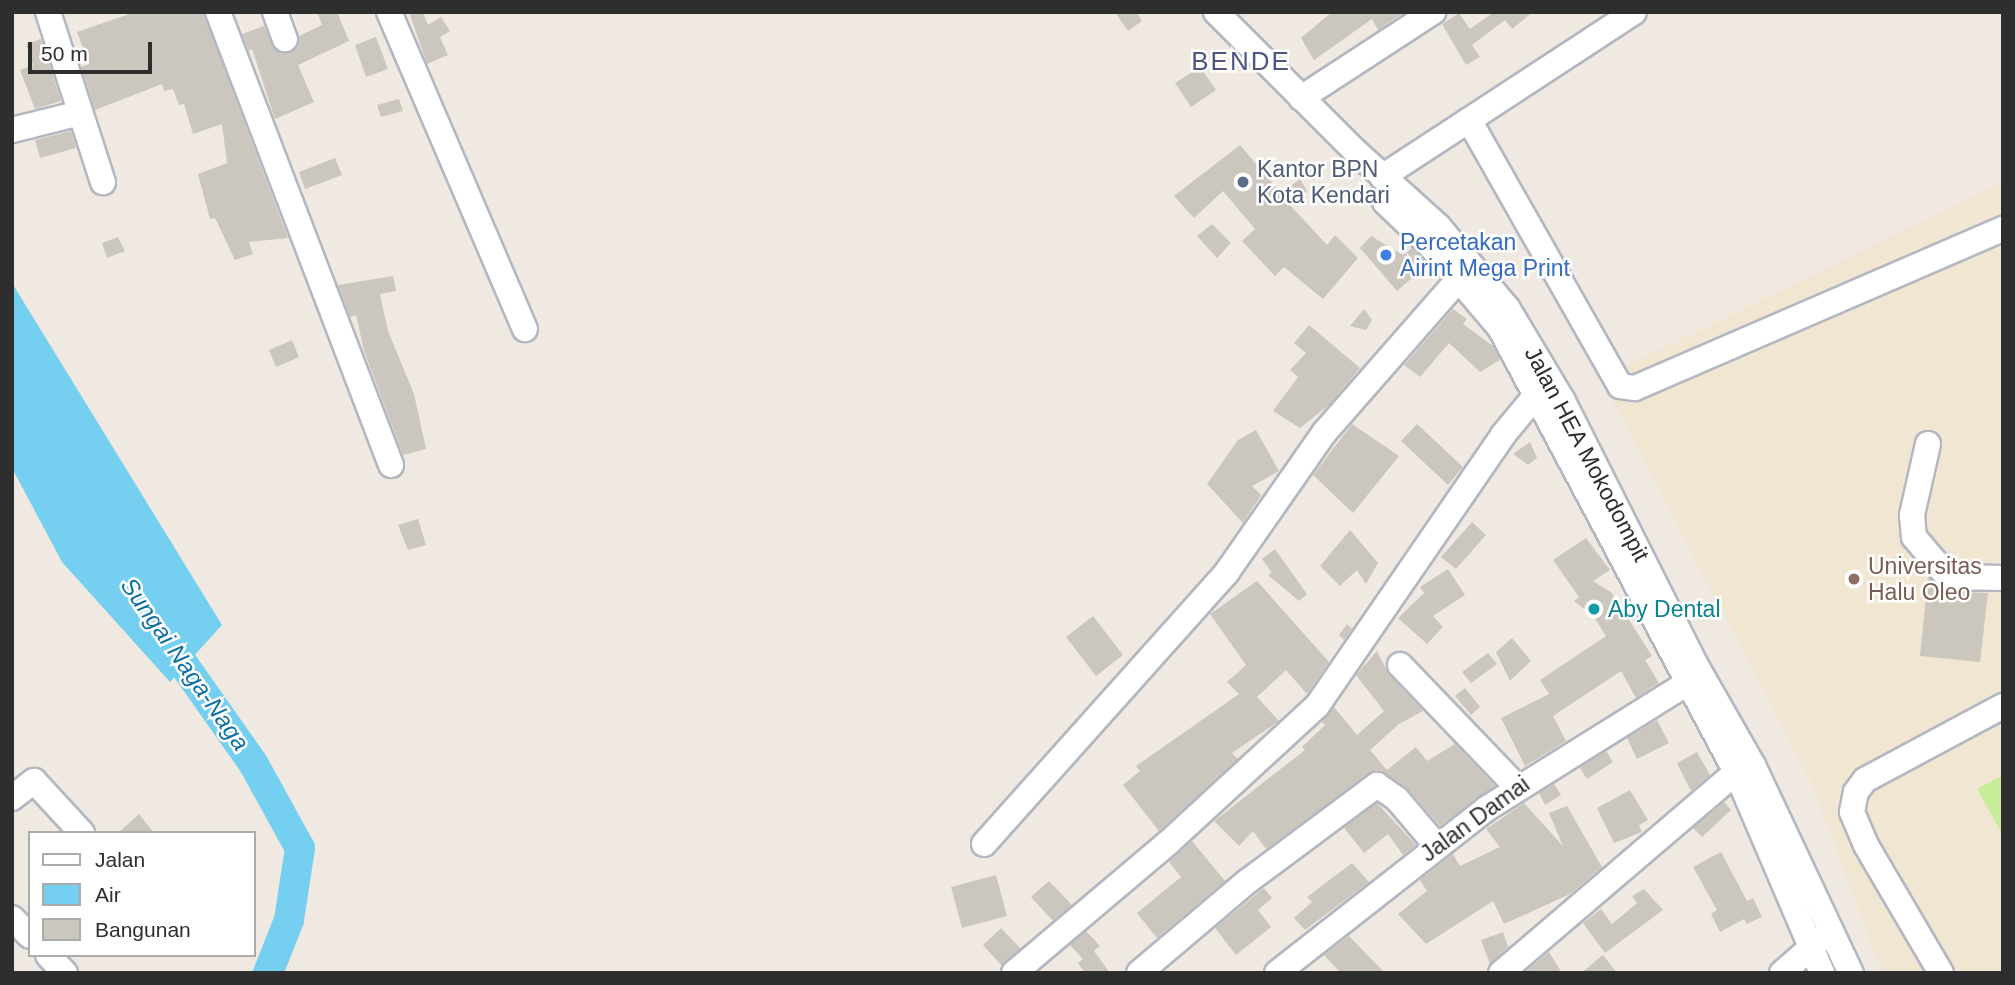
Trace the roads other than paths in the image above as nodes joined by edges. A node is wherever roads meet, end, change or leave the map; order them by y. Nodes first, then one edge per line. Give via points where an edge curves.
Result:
1 (48, 12) edge
2 (218, 12) edge
3 (275, 12) edge
4 (389, 12) edge
5 (1198, 12) edge
6 (1216, 12) edge
7 (1433, 12) edge
8 (1634, 12) edge
9 (285, 38) dead end
10 (1301, 98) junction
11 (80, 113) junction
12 (1469, 120) junction
13 (12, 130) edge
14 (1382, 177) junction
15 (103, 181) dead end
16 (2003, 229) edge
17 (1459, 279) junction
18 (525, 329) dead end
19 (1537, 394) junction
20 (1928, 444) dead end
21 (391, 465) dead end
22 (1591, 477) junction
23 (2003, 578) edge
24 (1400, 665) dead end
25 (1686, 684) junction
26 (2003, 706) edge
27 (1736, 772) junction
28 (1517, 787) junction
29 (12, 798) edge
30 (80, 831) edge
31 (984, 844) dead end
32 (1437, 846) junction
33 (12, 918) edge
34 (1833, 929) junction
35 (28, 934) edge
36 (1811, 947) junction
37 (50, 957) edge
38 (1018, 969) edge
39 (65, 973) edge
40 (1139, 973) edge
41 (1277, 973) edge
42 (1502, 973) edge
43 (1782, 973) edge
44 (1822, 973) edge
45 (1851, 973) edge
46 (1941, 973) edge

1 - 11 street
2 - 21 street
3 - 9 street
4 - 18 street
5 - 17 street, Jalan HEA Mokodompit
6 - 10 street, Jalan HEA Mokodompit
7 - 10 street
8 - 12 street
10 - 14 street, Jalan HEA Mokodompit
11 - 13 street
11 - 15 street
12 - 14 street
12 - 16 street via 1620,386 1635,388
14 - 22 street, Jalan HEA Mokodompit via 1439,227 1485,279 1539,358
17 - 19 street, Jalan HEA Mokodompit via 1500,328
17 - 31 street via 1324,433 1227,572
19 - 22 street, Jalan HEA Mokodompit
19 - 38 street via 1503,435 1317,706 1169,842
20 - 23 street via 1912,515 1914,537 1948,577
22 - 25 street, Jalan HEA Mokodompit
22 - 34 street, Jalan HEA Mokodompit via 1753,765
24 - 28 street
25 - 27 street, Jalan HEA Mokodompit
25 - 28 street, Jalan Damai
26 - 46 street via 1865,780 1856,792 1852,812 1866,845
27 - 36 street, Jalan HEA Mokodompit
27 - 42 street
28 - 32 street, Jalan Damai
29 - 30 street via 34,781
32 - 40 street via 1397,799 1377,785 1248,881
32 - 41 street, Jalan Damai
33 - 35 street
34 - 36 street
34 - 45 street, Jalan HEA Mokodompit
36 - 43 street
36 - 44 street, Jalan HEA Mokodompit
37 - 39 street

